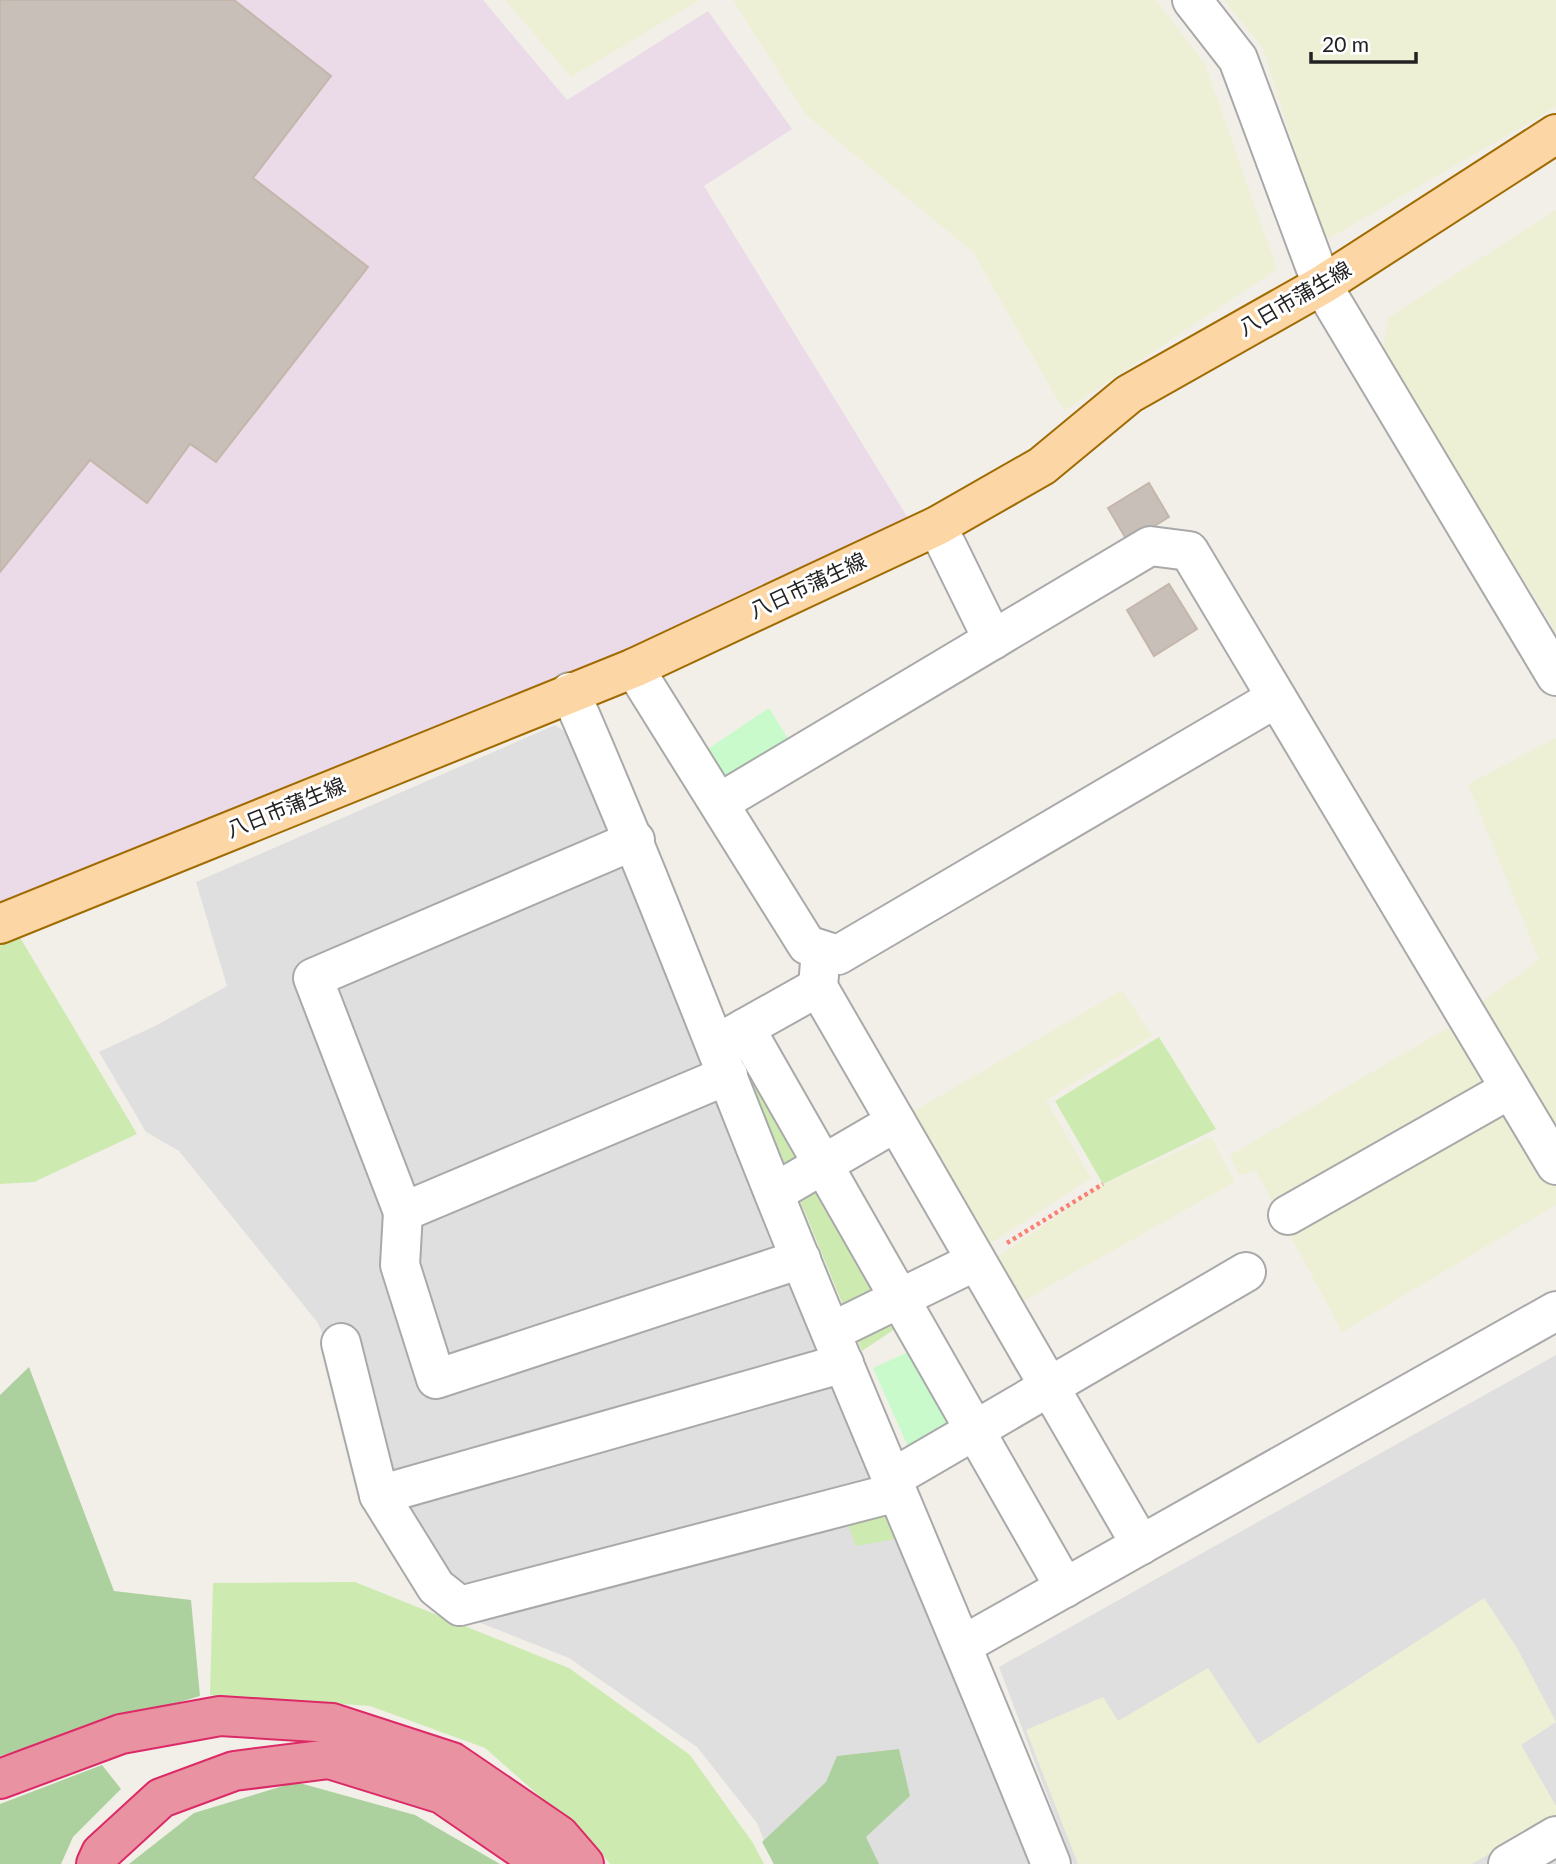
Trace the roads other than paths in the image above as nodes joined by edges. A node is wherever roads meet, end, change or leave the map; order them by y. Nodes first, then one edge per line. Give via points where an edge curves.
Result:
1 (1192, 0) edge
2 (1556, 134) edge
3 (1322, 285) junction
4 (937, 526) junction
5 (993, 640) junction
6 (634, 668) junction
7 (1556, 676) edge
8 (570, 692) junction
9 (1276, 698) junction
10 (719, 803) junction
11 (635, 840) junction
12 (0, 924) edge
13 (819, 969) junction
14 (729, 1049) junction
15 (1510, 1089) junction
16 (896, 1122) junction
17 (823, 1164) junction
18 (1556, 1165) edge
19 (774, 1193) junction
20 (403, 1212) junction
21 (1287, 1215) dead end
22 (801, 1259) junction
23 (976, 1261) junction
24 (1246, 1272) dead end
25 (900, 1298) junction
26 (1556, 1311) edge
27 (341, 1343) dead end
28 (838, 1348) junction
29 (1049, 1390) junction
30 (975, 1431) junction
31 (894, 1485) junction
32 (379, 1494) junction
33 (1141, 1545) junction
34 (1065, 1588) junction
35 (964, 1645) junction
36 (0, 1779) edge
37 (1556, 1836) edge
38 (1519, 1861) edge
39 (96, 1864) edge
40 (544, 1864) edge
41 (584, 1864) edge
42 (1051, 1864) edge

1 - 3 street via 1238,59
2 - 3 main road, 八日市蒲生線
3 - 4 main road, 八日市蒲生線 via 1129,394 1042,466
3 - 7 street
4 - 5 street
4 - 6 main road, 八日市蒲生線
5 - 9 street via 1150,546 1189,551
5 - 10 street
6 - 8 main road, 八日市蒲生線
6 - 10 street
8 - 11 street
8 - 12 main road, 八日市蒲生線
9 - 13 street
9 - 15 street
10 - 13 street
11 - 14 street
11 - 20 street via 313,978
13 - 14 street
13 - 16 street
14 - 17 street
14 - 19 street
14 - 20 street
15 - 18 street
15 - 21 street
16 - 17 street
16 - 23 street
17 - 19 street
17 - 25 street
19 - 22 street
20 - 22 street via 400,1265 436,1379
22 - 28 street
23 - 25 street
23 - 29 street
24 - 29 street
25 - 28 street
25 - 30 street
26 - 33 street
27 - 32 street
28 - 31 street
28 - 32 street
29 - 30 street
29 - 33 street
30 - 31 street
30 - 34 street
31 - 32 street via 460,1606 436,1587
31 - 35 street
33 - 34 street
34 - 35 street
35 - 42 street
36 - 41 highway via 121,1734 220,1716 332,1723 452,1762 559,1835
37 - 38 street
39 - 40 highway via 101,1853 161,1798 234,1770 330,1759 442,1794

